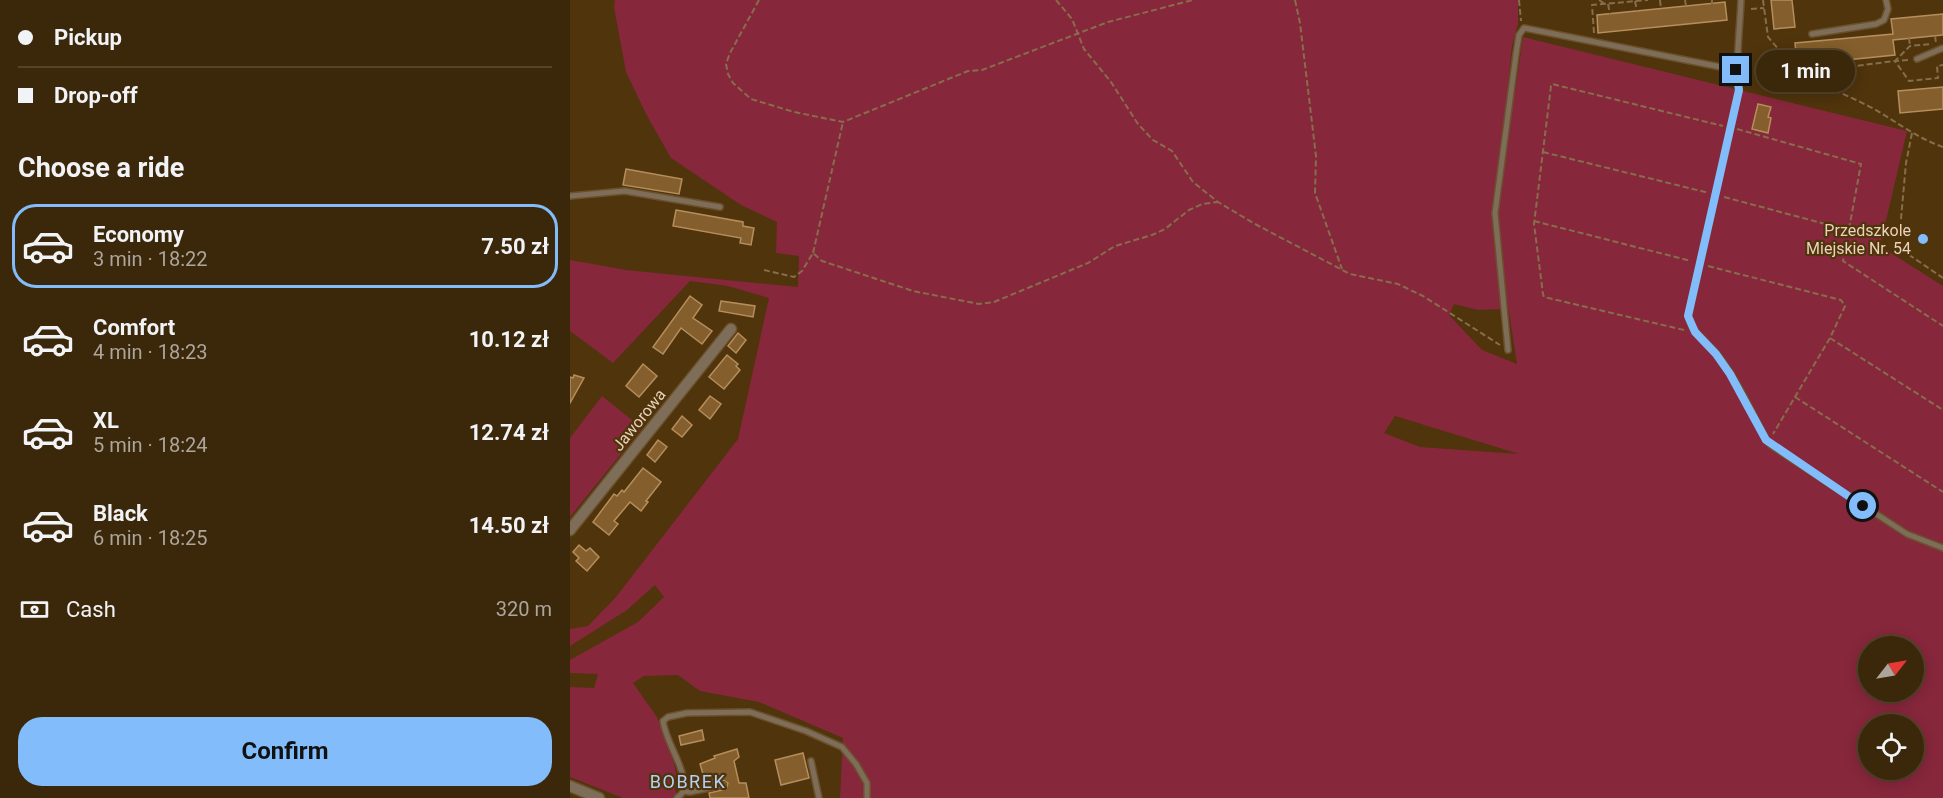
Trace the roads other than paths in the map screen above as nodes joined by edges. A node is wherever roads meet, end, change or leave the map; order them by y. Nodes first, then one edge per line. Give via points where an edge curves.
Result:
1 (1741, 0) edge
2 (1886, 0) edge
3 (1812, 34) dead end
4 (1943, 48) edge
5 (1917, 59) road end
6 (1736, 70) junction
7 (570, 196) edge
8 (720, 207) dead end
9 (731, 329) dead end
10 (1508, 350) road end
11 (570, 530) edge
12 (1943, 548) edge
13 (811, 761) dead end
14 (723, 785) dead end
15 (570, 786) edge
16 (683, 791) junction
17 (599, 798) edge
18 (676, 798) edge
19 (819, 798) edge
20 (867, 798) edge

1 - 6 lane
2 - 3 lane via 1884,20 1876,24
4 - 5 lane
6 - 10 lane via 1524,28 1519,35 1495,213
6 - 12 lane via 1739,90 1689,322 1730,374 1768,442 1907,534
7 - 8 lane via 625,191
9 - 11 street, Jaworowa
13 - 19 lane
14 - 16 lane
15 - 17 street
16 - 18 lane
16 - 20 lane via 681,773 663,721 687,713 750,712 842,747 867,783

